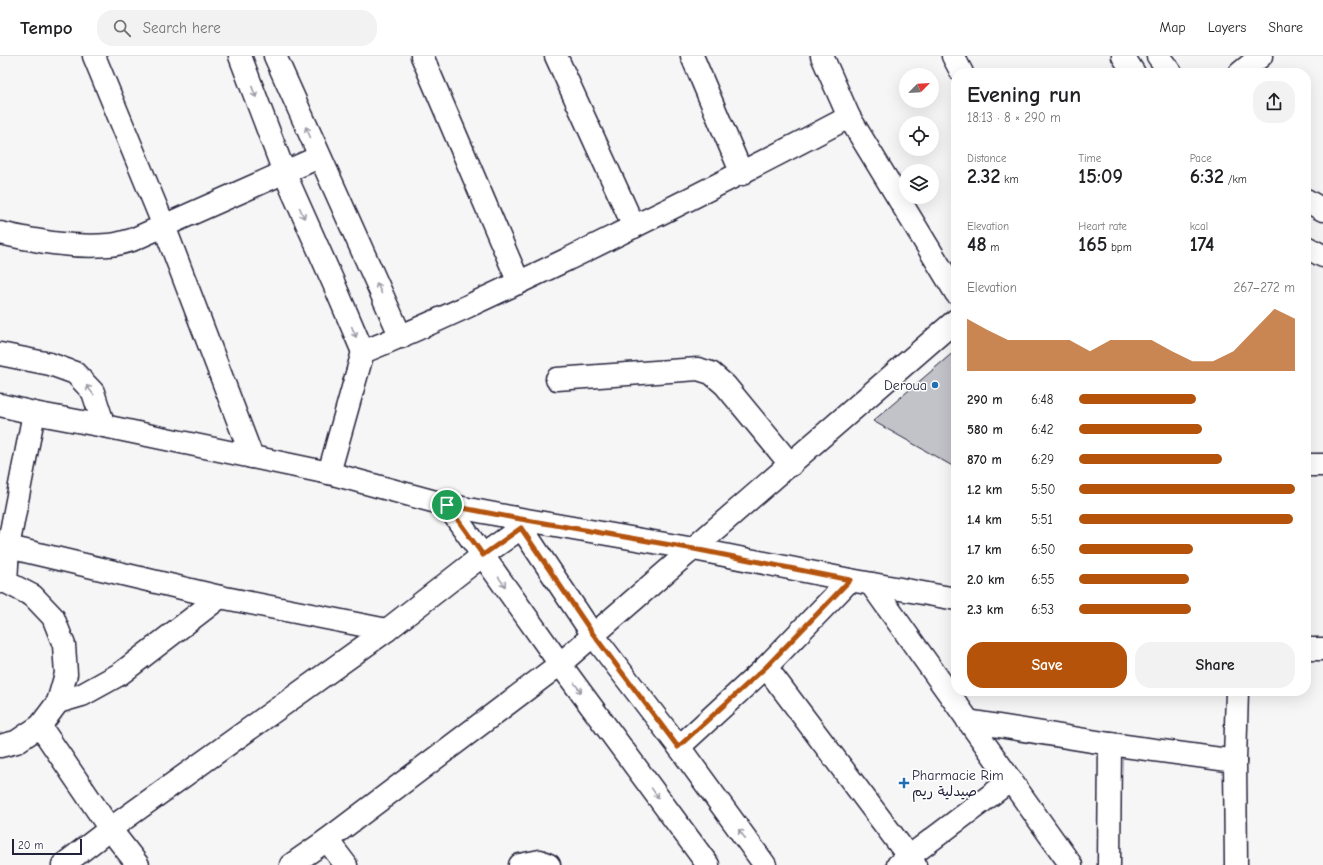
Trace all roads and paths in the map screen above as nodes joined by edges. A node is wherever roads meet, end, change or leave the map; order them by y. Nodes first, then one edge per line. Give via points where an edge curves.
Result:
1 (94, 56) edge
2 (240, 56) edge
3 (275, 56) edge
4 (422, 56) edge
5 (556, 56) edge
6 (692, 56) edge
7 (822, 56) edge
8 (953, 56) edge
9 (1123, 56) edge
10 (1158, 56) edge
11 (1261, 56) edge
12 (959, 68) edge
13 (1131, 68) edge
14 (1167, 68) edge
15 (1246, 68) edge
16 (849, 117) junction
17 (319, 156) junction
18 (284, 172) junction
19 (742, 174) junction
20 (1311, 203) edge
21 (1323, 210) edge
22 (164, 226) junction
23 (634, 227) junction
24 (0, 233) edge
25 (1311, 250) edge
26 (1323, 256) edge
27 (519, 283) junction
28 (951, 285) edge
29 (951, 324) edge
30 (401, 337) junction
31 (363, 352) junction
32 (0, 354) edge
33 (557, 378) dead end
34 (0, 405) edge
35 (34, 413) junction
36 (104, 426) junction
37 (252, 457) junction
38 (791, 465) junction
39 (1311, 465) edge
40 (1323, 465) edge
41 (329, 473) junction
42 (447, 505) junction
43 (518, 523) junction
44 (4, 546) edge
45 (694, 549) junction
46 (483, 555) junction
47 (850, 580) junction
48 (3, 582) edge
49 (871, 584) junction
50 (220, 597) junction
51 (951, 598) edge
52 (387, 630) junction
53 (593, 634) junction
54 (1311, 648) edge
55 (1323, 649) edge
56 (560, 664) junction
57 (766, 667) junction
58 (1237, 696) edge
59 (58, 702) junction
60 (968, 721) junction
61 (40, 726) junction
62 (1110, 744) junction
63 (0, 746) edge
64 (678, 747) junction
65 (1235, 761) junction
66 (1011, 780) junction
67 (110, 829) junction
68 (327, 840) junction
69 (908, 862) edge
70 (63, 865) edge
71 (138, 865) edge
72 (291, 865) edge
73 (346, 865) edge
74 (520, 865) edge
75 (549, 865) edge
76 (708, 865) edge
77 (765, 865) edge
78 (1071, 865) edge
79 (1110, 865) edge
80 (1236, 865) edge

1 - 22 street
2 -> 18 street
17 -> 3 street
4 - 27 street
5 - 23 street
6 - 19 street
7 - 16 street
8 - 12 street
9 - 13 street
10 - 14 street
11 - 15 street
16 - 19 street
16 - 28 street
17 - 18 street
30 -> 17 street
18 - 22 street
18 -> 31 street
19 - 23 street
20 - 21 street
22 - 24 street via 132,240 109,245 75,246
22 - 37 street
23 - 27 street
25 - 26 street
27 - 30 street
29 - 38 street
30 - 31 street
31 - 41 street
36 -> 32 street via 93,392 74,373 50,364
33 - 38 street via 698,369 711,373 725,385
34 - 35 street
35 - 36 street
35 - 44 street
36 - 37 street
37 - 41 street
38 - 45 street
39 - 40 street
41 - 42 street
42 - 43 street
42 - 46 street
43 - 45 street
43 - 46 street
43 - 53 street
44 - 48 street
44 - 50 street
45 - 47 street
45 - 53 street
46 - 52 street
46 -> 56 street
47 - 49 street
47 - 57 street
48 - 59 street via 33,596 53,617 64,644 66,674
49 - 51 street
49 - 60 street
50 - 52 street
50 - 59 street via 120,674 82,695
52 - 67 street
53 - 56 street
53 - 64 street
54 - 55 street
56 - 68 street
56 -> 76 street
57 - 64 street
57 - 69 street
58 - 65 street
59 - 61 street
60 - 62 street
60 - 66 street
61 - 63 street via 16,742
61 - 67 street
62 - 65 street
62 - 79 street
77 -> 64 street
65 - 80 street
66 - 69 street
66 - 78 street
67 - 70 street
67 - 71 street
68 - 72 street
68 - 73 street
74 - 75 street via 540,861

